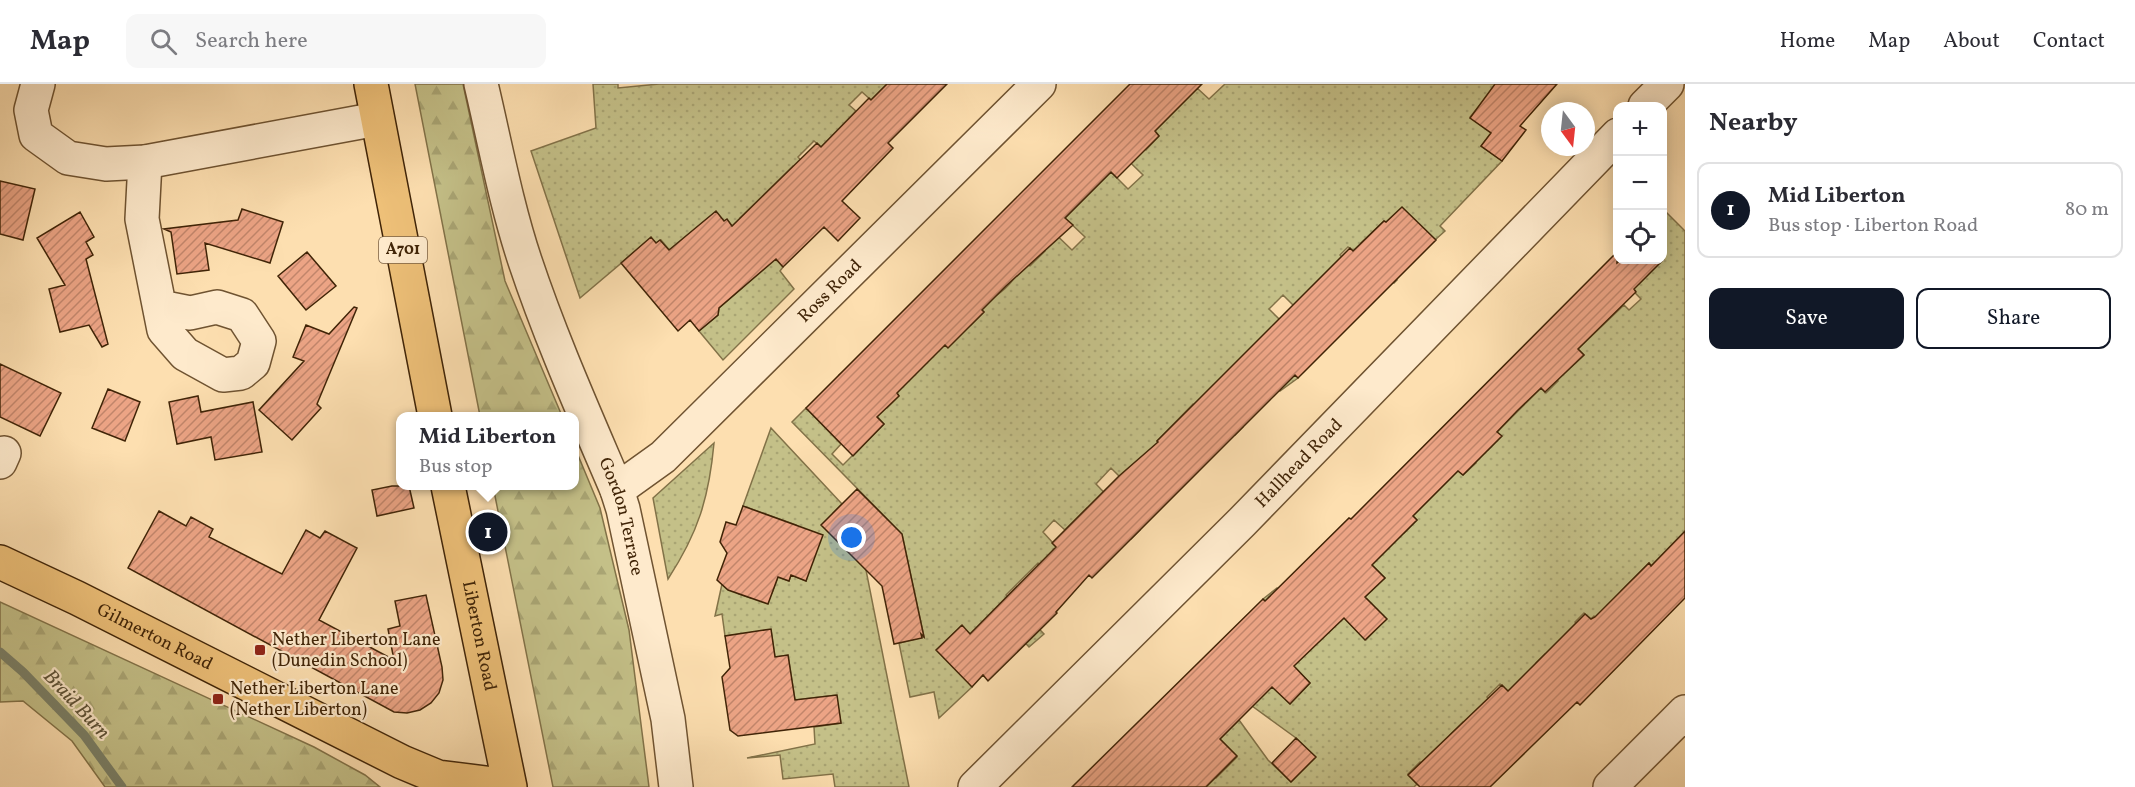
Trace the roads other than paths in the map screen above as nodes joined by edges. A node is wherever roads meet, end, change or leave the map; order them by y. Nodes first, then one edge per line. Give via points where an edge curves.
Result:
1 (38, 84) edge
2 (371, 84) edge
3 (481, 84) edge
4 (1039, 84) edge
5 (1667, 84) edge
6 (1649, 102) edge
7 (377, 119) junction
8 (1613, 139) edge
9 (145, 162) junction
10 (160, 307) dead end
11 (434, 412) edge
12 (449, 490) edge
13 (617, 490) junction
14 (0, 562) edge
15 (1685, 712) edge
16 (510, 786) edge
17 (676, 787) edge
18 (975, 787) edge
19 (1610, 787) edge

1 - 9 street via 31,110 36,135 44,141 68,158 106,164
2 - 7 main road, A701
3 - 13 street, Gordon Terrace via 526,262
4 - 13 street, Ross Road via 663,457
5 - 6 street
7 - 9 street
7 - 11 main road, A701
8 - 18 street, Hallhead Road via 1242,522
9 - 10 street via 142,219
12 - 16 main road, Liberton Road
13 - 17 street, Gordon Terrace via 668,719
14 - 16 main road, Gilmerton Road via 402,762 438,777
15 - 19 street

